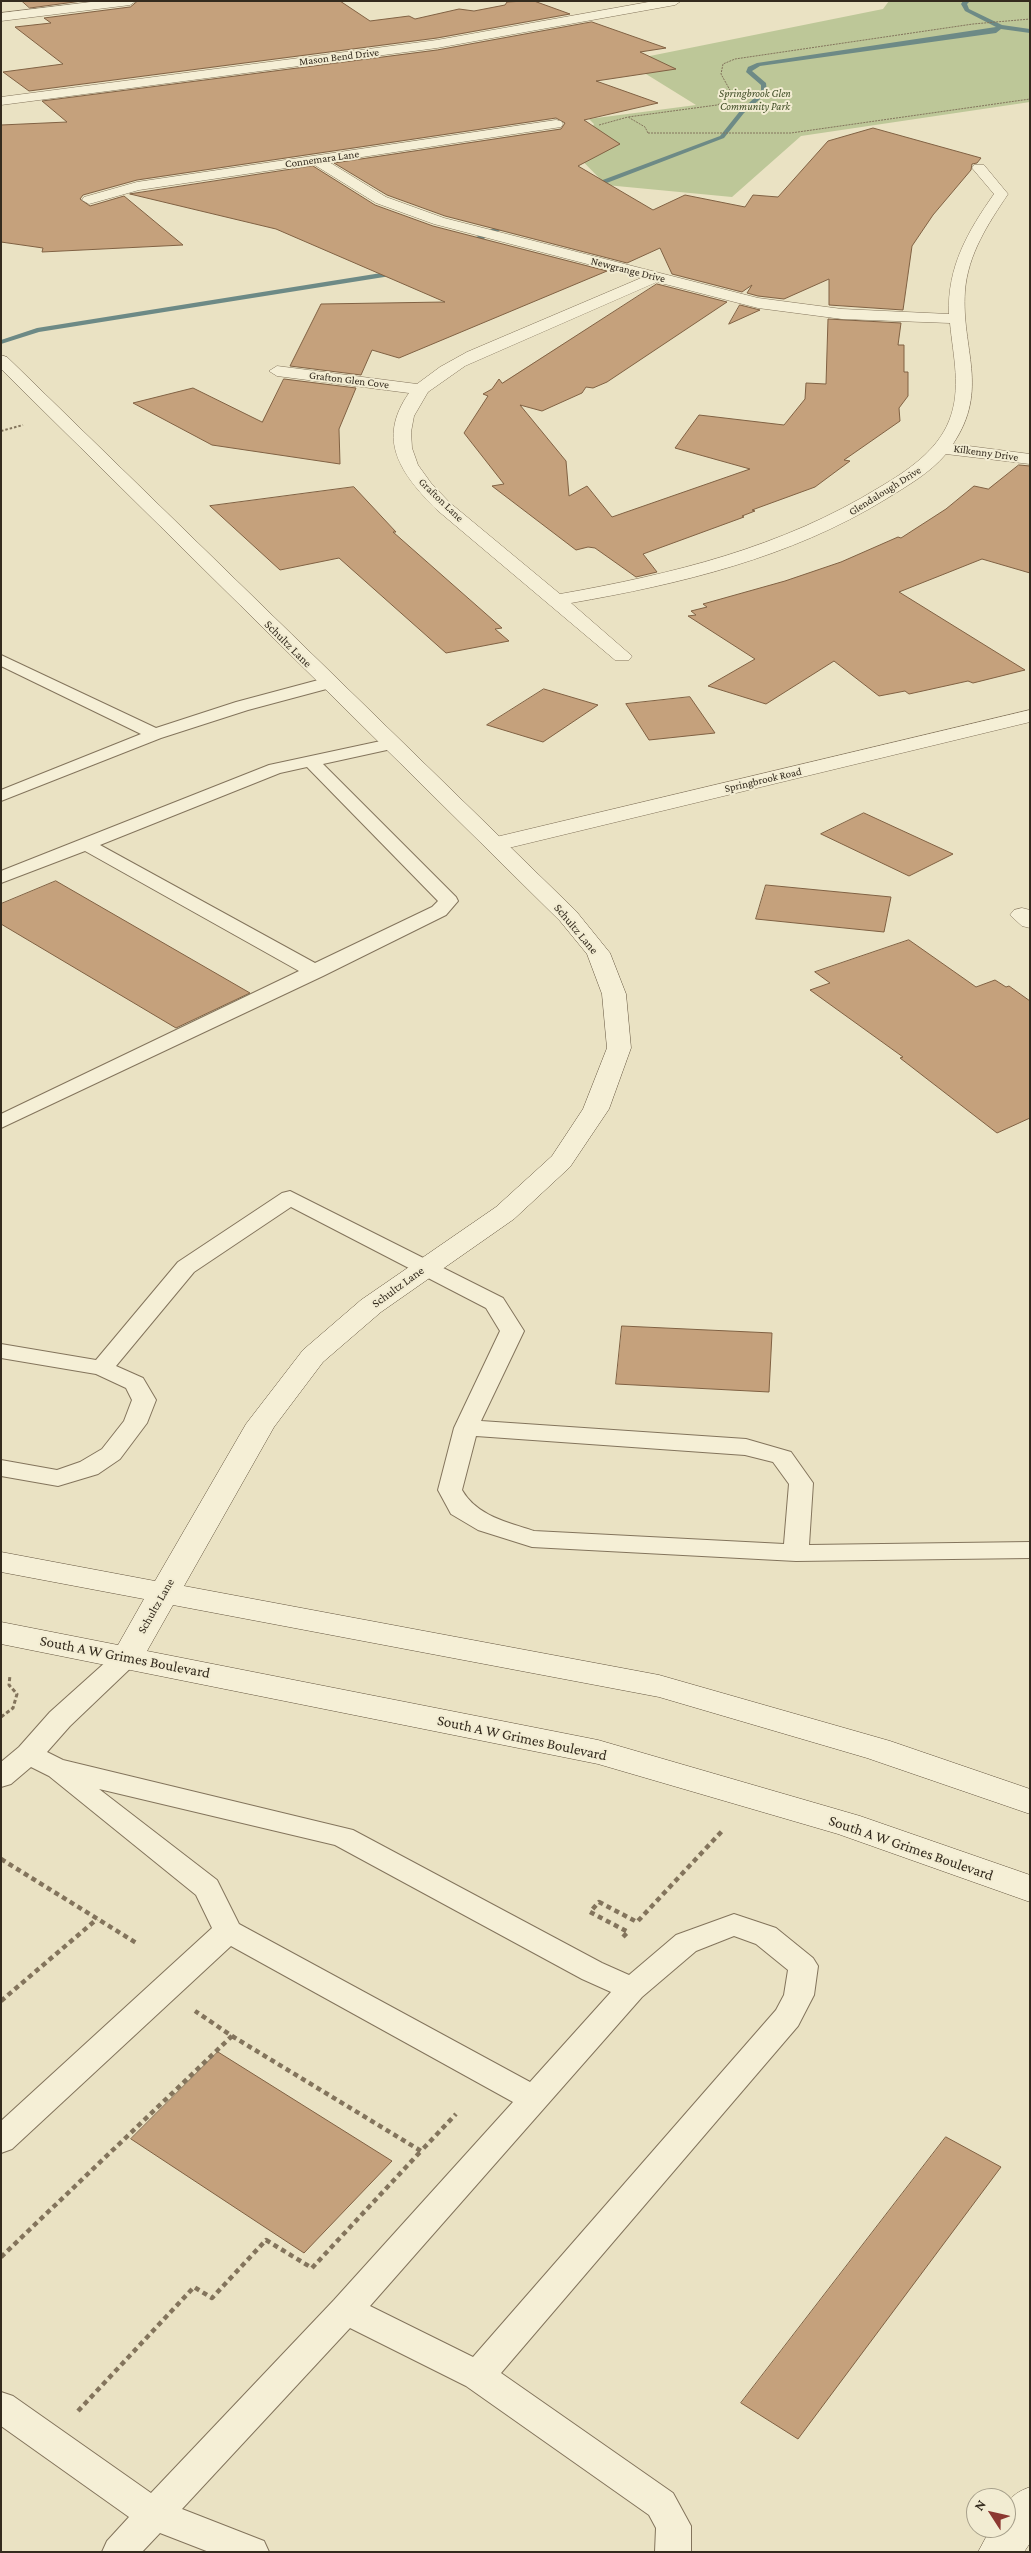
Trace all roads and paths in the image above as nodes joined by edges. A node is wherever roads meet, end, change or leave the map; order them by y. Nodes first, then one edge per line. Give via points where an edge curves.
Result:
1 (130, 1) edge
2 (675, 1) edge
3 (1, 17) edge
4 (1030, 19) edge
5 (1030, 99) edge
6 (1, 101) edge
7 (628, 117) junction
8 (556, 124) dead end
9 (599, 125) dead end
10 (640, 133) dead end
11 (648, 133) dead end
12 (316, 160) junction
13 (979, 168) dead end
14 (89, 200) dead end
15 (655, 277) junction
16 (957, 319) junction
17 (1, 360) edge
18 (277, 371) dead end
19 (421, 389) junction
20 (943, 448) junction
21 (1030, 459) edge
22 (558, 600) junction
23 (622, 656) dead end
24 (1, 660) edge
25 (328, 684) junction
26 (1030, 716) edge
27 (155, 734) junction
28 (390, 744) junction
29 (310, 761) junction
30 (1, 796) edge
31 (85, 844) junction
32 (496, 844) junction
33 (1, 878) edge
34 (316, 972) junction
35 (1, 1122) edge
36 (426, 1266) junction
37 (1, 1351) edge
38 (102, 1368) junction
39 (466, 1428) junction
40 (1, 1468) edge
41 (1030, 1550) edge
42 (796, 1553) junction
43 (1, 1562) edge
44 (164, 1593) junction
45 (1, 1634) edge
46 (127, 1657) junction
47 (10, 1675) dead end
48 (1, 1717) edge
49 (29, 1754) junction
50 (55, 1768) junction
51 (1, 1777) edge
52 (1030, 1802) edge
53 (723, 1830) dead end
54 (1, 1859) edge
55 (1030, 1890) edge
56 (97, 1919) junction
57 (228, 1931) junction
58 (623, 1937) dead end
59 (138, 1944) dead end
60 (632, 1989) junction
61 (1, 2001) edge
62 (194, 2010) dead end
63 (232, 2036) junction
64 (532, 2098) junction
65 (456, 2114) dead end
66 (1, 2140) edge
67 (421, 2150) junction
68 (1, 2257) edge
69 (346, 2310) junction
70 (478, 2376) junction
71 (1, 2407) edge
72 (78, 2411) dead end
73 (1030, 2506) edge
74 (153, 2514) junction
75 (119, 2552) edge
76 (252, 2552) edge
77 (673, 2552) edge
78 (999, 2552) edge

1 - 3 street
2 - 6 street, Mason Bend Drive via 437,44
4 - 7 path via 973,24 735,59 723,64 721,74 731,92 726,101 717,106
5 - 10 path via 791,133
7 - 9 path
7 - 11 path via 645,127
8 - 12 street, Connemara Lane
12 - 14 street, Connemara Lane via 138,186
12 - 15 street, Newgrange Drive via 381,200 406,210 448,224
13 - 16 street, Glendalough Drive via 1001,194 973,234 960,263
15 - 16 street, Newgrange Drive via 784,308
15 - 19 street, Grafton Lane via 495,346 451,368
16 - 20 street, Glendalough Drive via 966,384 954,431
17 - 25 street, Schultz Lane
18 - 19 street, Grafton Glen Cove
19 - 22 street, Grafton Lane via 408,409 402,428 402,447 417,479 443,506
20 - 21 street, Kilkenny Drive
20 - 22 street, Glendalough Drive via 921,469 874,500 834,522 782,544 666,578
22 - 23 street, Grafton Lane
24 - 27 lane
25 - 27 lane via 242,706
25 - 28 street, Schultz Lane
26 - 32 street, Springbrook Road
27 - 30 lane
28 - 29 lane
28 - 32 street, Schultz Lane
29 - 31 lane via 276,769
29 - 34 lane via 449,901 439,911
31 - 33 lane
31 - 34 lane
32 - 36 street, Schultz Lane via 568,916 598,954 614,994 619,1048 596,1109 561,1161 506,1213
34 - 35 lane
36 - 38 lane via 290,1198 186,1267
36 - 39 lane via 495,1303 512,1331
36 - 44 street, Schultz Lane via 313,1356 261,1424
37 - 38 lane
38 - 40 lane via 135,1383 144,1400 135,1423 111,1454 89,1468 58,1478
39 - 42 lane via 746,1447 782,1457 801,1483
39 - 42 lane via 450,1490 460,1508 487,1524 532,1539
41 - 42 lane
43 - 44 street
44 - 46 street, Schultz Lane
44 - 52 street via 659,1686 878,1749
45 - 46 street, South A W Grimes Boulevard
46 - 49 lane via 60,1719
46 - 55 street, South A W Grimes Boulevard via 598,1752 848,1826
47 - 48 path via 8,1686 17,1694 13,1708
49 - 50 lane
49 - 51 lane
50 - 57 lane via 207,1888
50 - 60 lane via 343,1837 592,1971
53 - 58 path via 637,1922 598,1902 590,1912 628,1932
54 - 56 path
56 - 59 path
56 - 61 path
57 - 64 lane
57 - 66 lane
60 - 64 lane
60 - 70 lane via 686,1943 734,1925 766,1936 802,1966 799,1995 787,2018
62 - 63 path
63 - 67 path
63 - 68 path
64 - 69 lane
65 - 67 path
67 - 72 path via 312,2268 266,2240 212,2298 194,2286
69 - 70 lane
69 - 74 lane
70 - 77 lane via 661,2504 674,2526
71 - 74 lane
73 - 78 street
74 - 75 lane
74 - 76 lane

